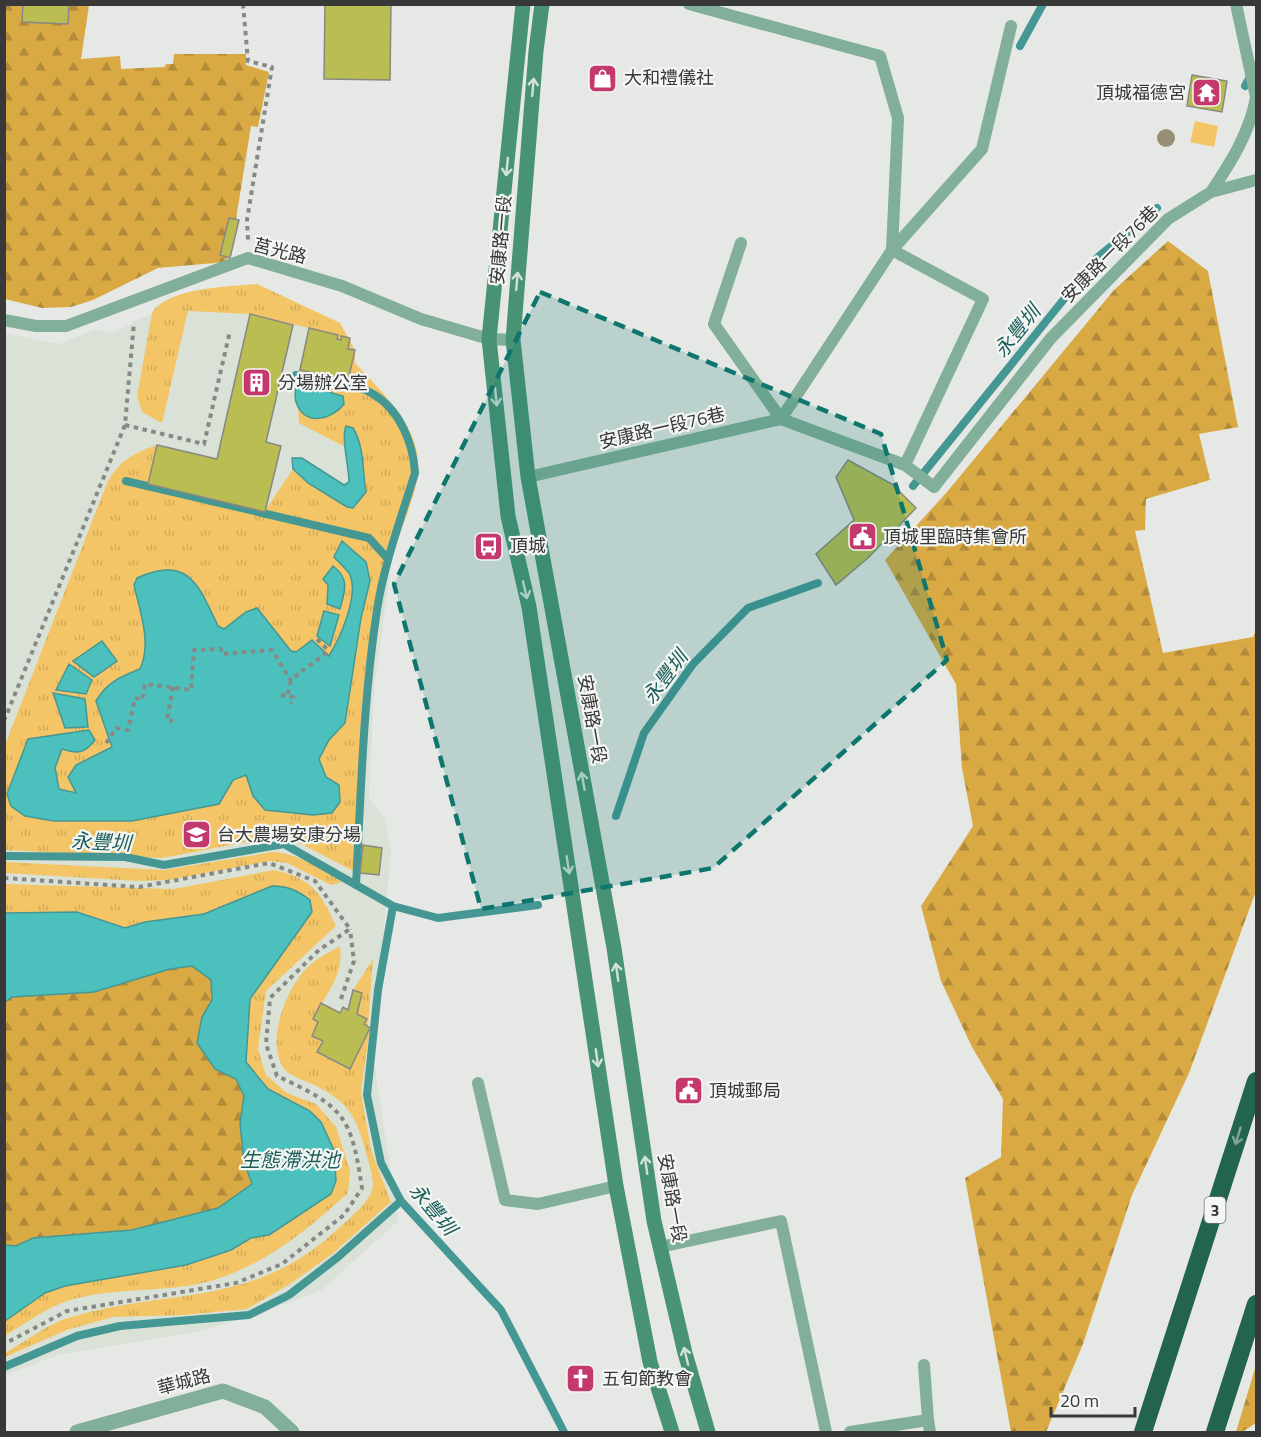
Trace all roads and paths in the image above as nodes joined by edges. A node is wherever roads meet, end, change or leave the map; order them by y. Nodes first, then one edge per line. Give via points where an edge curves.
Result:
1 (243, 4) edge
2 (523, 4) edge
3 (542, 4) edge
4 (689, 4) edge
5 (1236, 4) edge
6 (1011, 26) dead end
7 (1257, 98) edge
8 (1257, 180) edge
9 (1211, 192) junction
10 (247, 220) dead end
11 (741, 243) dead end
12 (892, 250) junction
13 (136, 301) junction
14 (4, 320) edge
15 (230, 331) dead end
16 (489, 339) junction
17 (513, 340) junction
18 (781, 419) junction
19 (125, 425) junction
20 (909, 468) junction
21 (528, 477) junction
22 (314, 636) dead end
23 (291, 681) junction
24 (173, 687) junction
25 (281, 695) dead end
26 (287, 696) junction
27 (291, 704) dead end
28 (4, 721) edge
29 (173, 721) dead end
30 (106, 743) dead end
31 (4, 878) edge
32 (350, 928) junction
33 (341, 999) dead end
34 (1257, 1081) edge
35 (478, 1083) dead end
36 (616, 1186) junction
37 (660, 1247) junction
38 (1257, 1304) edge
39 (4, 1344) edge
40 (924, 1365) dead end
41 (929, 1426) edge
42 (77, 1432) edge
43 (292, 1432) edge
44 (672, 1432) edge
45 (708, 1432) edge
46 (826, 1432) edge
47 (850, 1432) edge
48 (1143, 1432) edge
49 (1215, 1432) edge

1 - 10 path via 248,61 272,67
2 -> 16 main road, 安康路一段
17 -> 3 main road, 安康路一段
4 - 12 lane via 880,56 898,118
5 - 7 lane
6 - 12 lane via 982,148
7 - 9 lane, 安康路一段76巷 via 1236,156
8 - 9 lane, 安康路一段76巷
9 - 20 lane, 安康路一段76巷 via 1168,219 1051,338 934,487
11 - 18 lane via 714,324
12 - 18 lane
12 - 20 lane via 983,299
13 - 14 lane, 莒光路 via 66,326
13 - 16 lane, 莒光路 via 248,258 342,286 421,319
13 - 19 path
15 - 19 path via 204,444
16 - 17 lane, 莒光路
16 -> 36 main road, 安康路一段 via 508,516 529,607
17 - 21 main road, 安康路一段
18 - 20 lane
18 - 21 lane, 安康路一段76巷
19 - 28 path
37 -> 21 main road, 安康路一段 via 614,948
22 - 23 path via 328,650
23 - 24 path via 272,650 222,654 222,649 194,650 191,690
23 - 26 path
24 - 29 path via 167,720
24 - 30 path via 146,684 142,699 135,698 128,730 116,728
25 - 26 path
26 - 27 path via 293,697
31 - 32 path via 139,887 268,863 315,881
32 - 33 path via 354,961
32 - 39 path via 319,950 270,998 266,1044 277,1076 313,1092 344,1116 356,1147 362,1188 344,1215 282,1264 236,1283 67,1311
34 -> 48 highway, 3
35 - 36 lane via 505,1200 538,1204
36 - 44 main road, 安康路一段 via 650,1362
45 -> 37 main road, 安康路一段
37 - 46 lane via 781,1221
38 - 49 highway
40 - 41 lane
41 - 47 lane
42 - 43 street, 華城路 via 223,1391 265,1407

